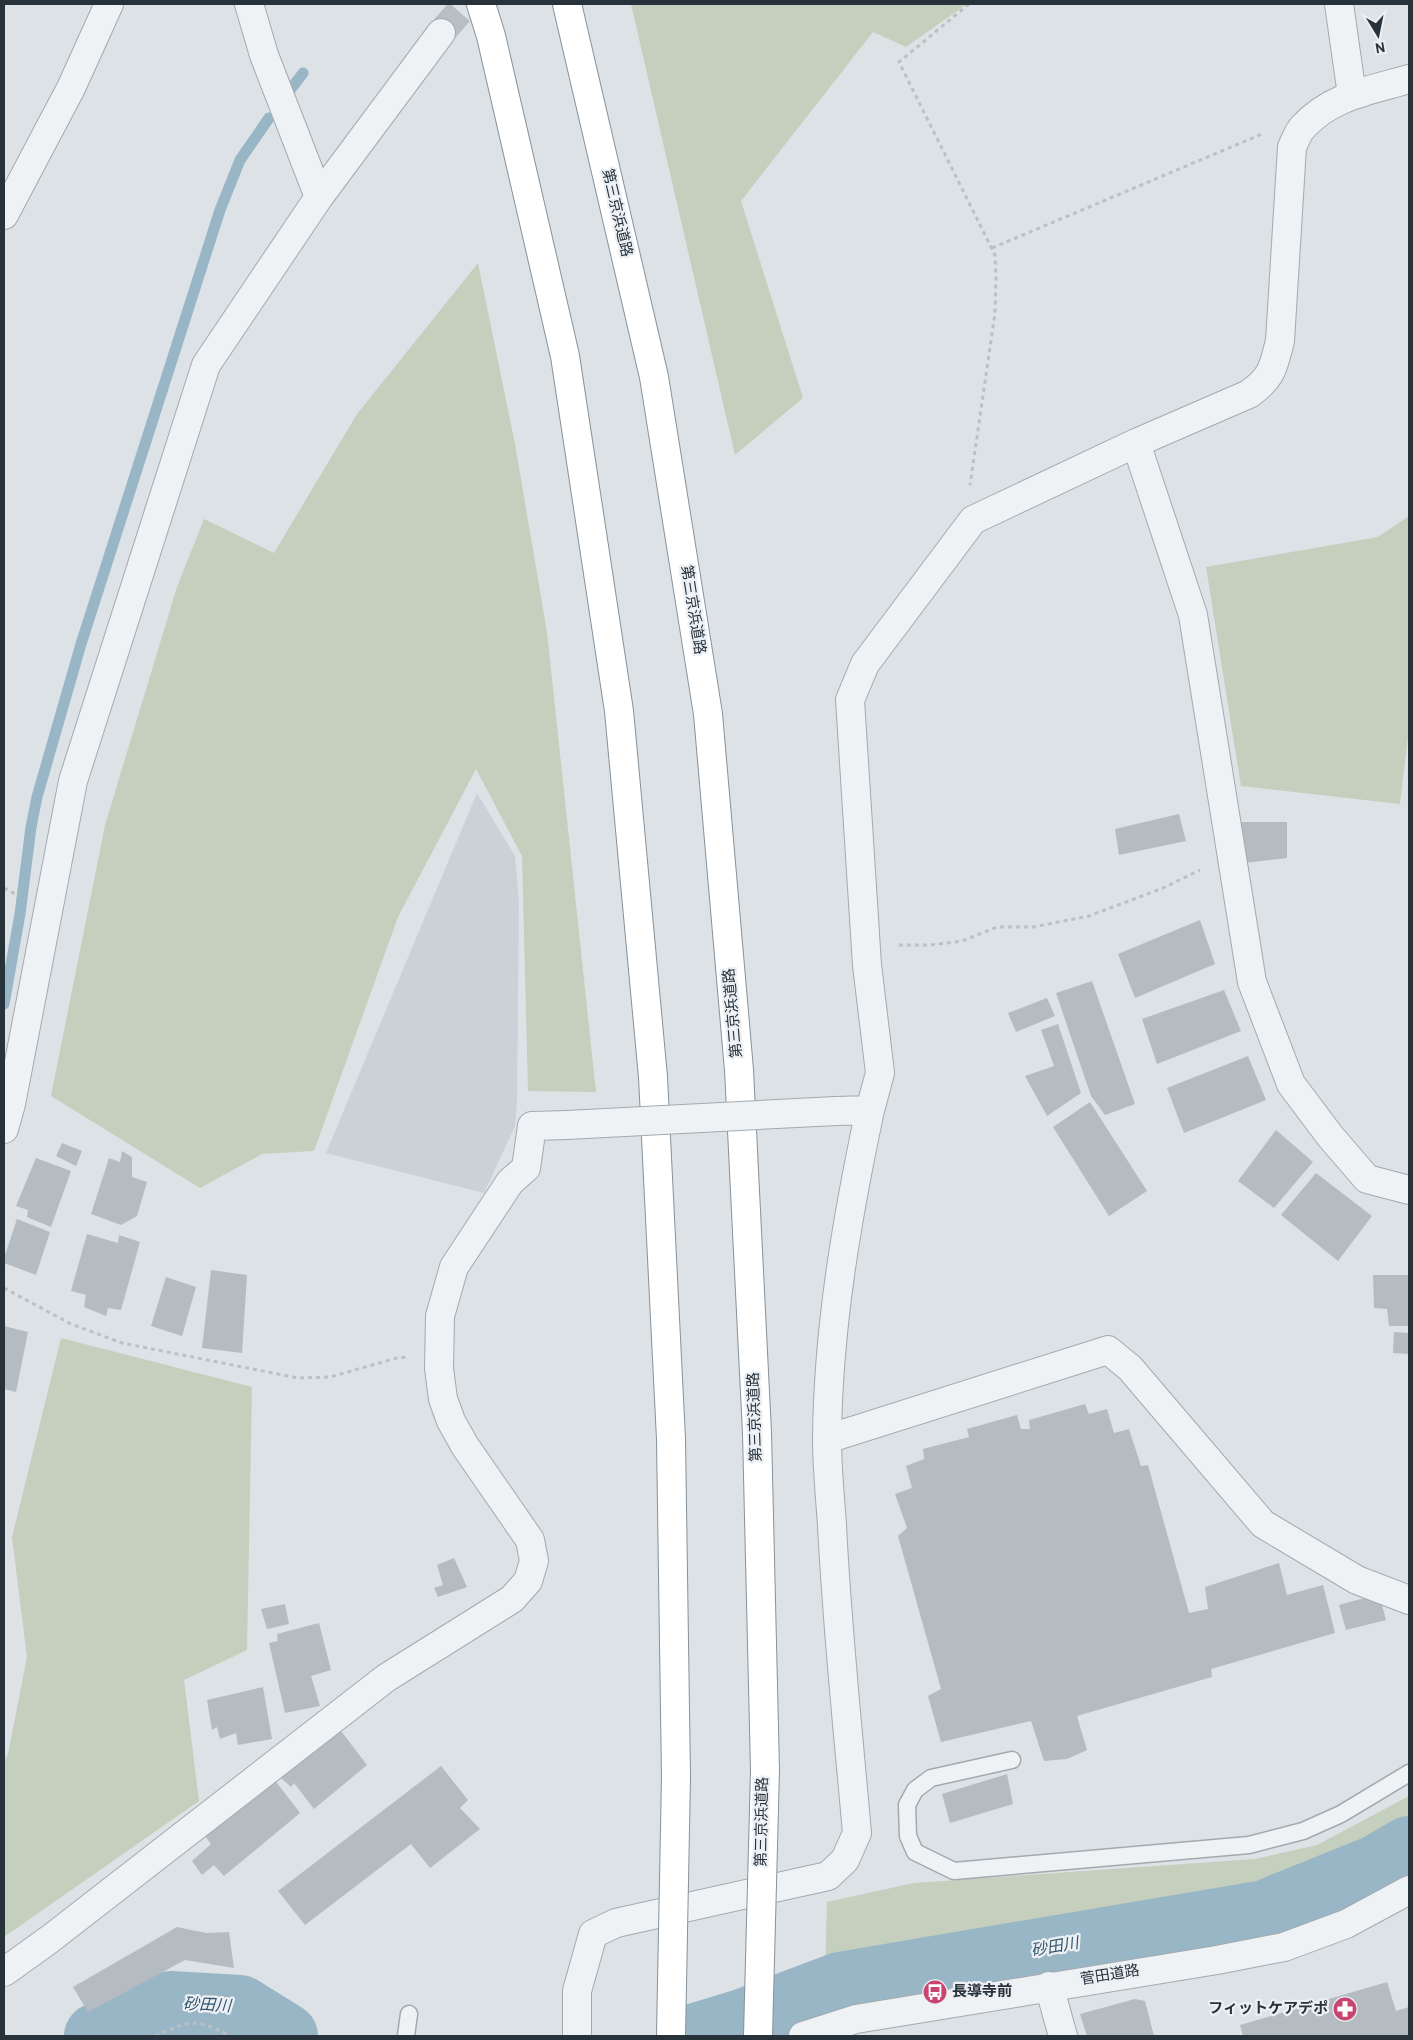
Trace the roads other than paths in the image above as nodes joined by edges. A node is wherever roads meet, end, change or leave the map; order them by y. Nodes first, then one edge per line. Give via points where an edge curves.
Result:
1 (109, 4) edge
2 (249, 4) edge
3 (481, 4) edge
4 (567, 4) edge
5 (1339, 4) edge
6 (441, 34) tunnel mouth
7 (1409, 79) edge
8 (1352, 95) junction
9 (319, 197) junction
10 (4, 215) edge
11 (1136, 443) junction
12 (870, 1110) junction
13 (4, 1128) edge
14 (1409, 1190) edge
15 (827, 1439) junction
16 (1409, 1600) edge
17 (1012, 1760) dead end
18 (1409, 1773) edge
19 (1409, 1890) edge
20 (4, 1972) edge
21 (1049, 1986) junction
22 (409, 2014) dead end
23 (406, 2036) edge
24 (577, 2036) edge
25 (671, 2036) edge
26 (758, 2036) edge
27 (803, 2036) edge
28 (1063, 2036) edge

1 - 10 street via 71,88
2 - 9 street via 264,55
3 - 25 highway, bridge via 565,356 619,711 653,1077 671,1439 676,1776
4 - 26 highway, 第三京浜道路, bridge via 654,377 708,714 739,1070 758,1433 764,1770
5 - 8 street
6 - 9 street
7 - 8 street
8 - 11 street via 1328,106 1302,128 1292,147 1280,340 1273,369 1263,384 1249,394
9 - 13 street via 206,366 73,780
11 - 12 street via 973,520 865,664 850,700 866,944 880,1073
11 - 14 street via 1194,615 1252,982 1292,1084 1330,1136 1367,1179
12 - 15 street via 854,1186 831,1351
12 - 20 street, bridge via 532,1126 526,1168 510,1182 454,1267 440,1316 442,1399 465,1446 530,1540 534,1561 528,1581 512,1599 386,1678
15 - 16 street via 1108,1350 1130,1368 1263,1524 1357,1580
15 - 24 street via 835,1582 857,1834 845,1860 828,1876 616,1923 593,1934 577,1991
17 - 18 lane via 931,1778 915,1790 907,1806 906,1819 908,1836 915,1852 954,1871 1248,1845 1302,1831 1341,1814
19 - 21 street, 菅田道路 via 1346,1924 1284,1947
21 - 27 street, 菅田道路 via 856,2019
21 - 28 street
22 - 23 lane

